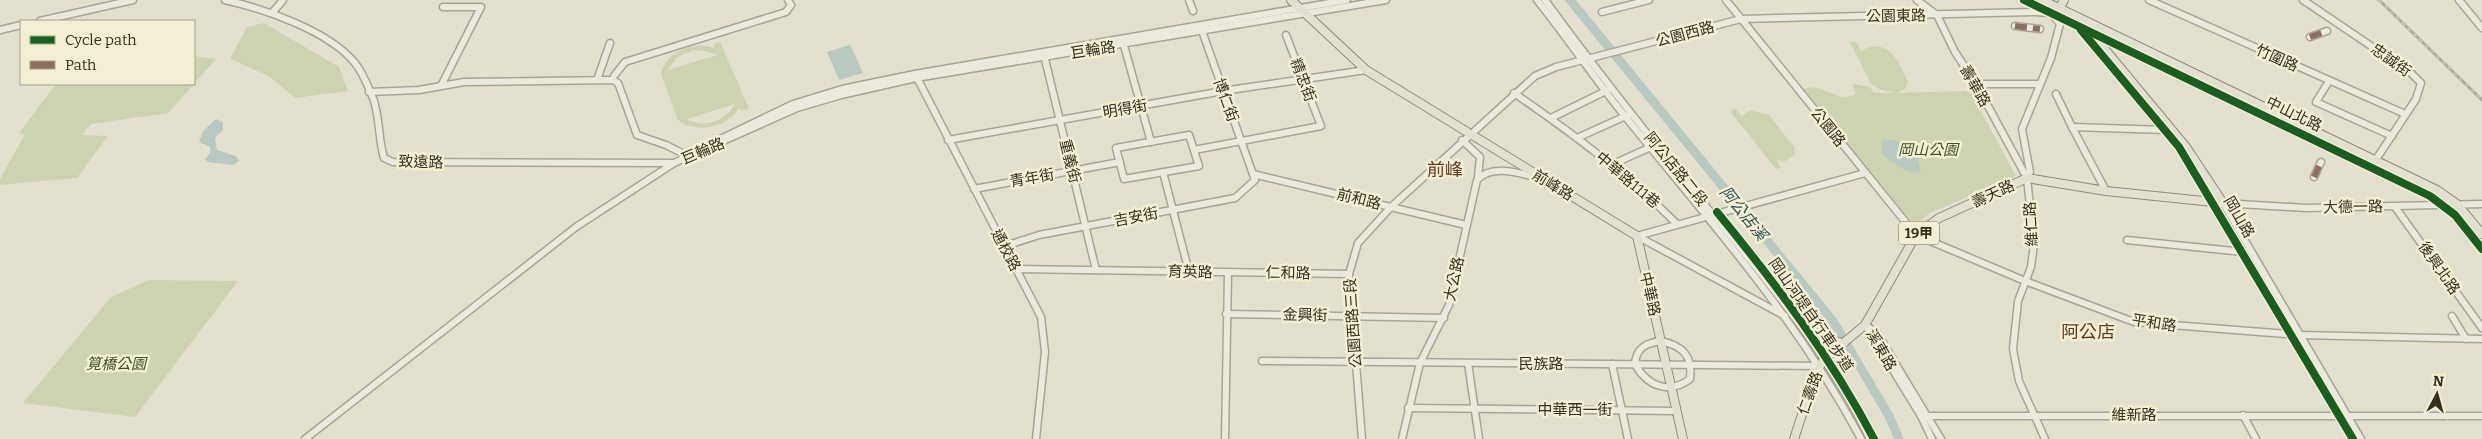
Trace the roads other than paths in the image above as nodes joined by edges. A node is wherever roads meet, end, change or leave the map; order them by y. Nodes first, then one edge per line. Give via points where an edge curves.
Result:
1 (133, 0) edge
2 (225, 0) edge
3 (282, 0) edge
4 (788, 0) edge
5 (1189, 0) edge
6 (1291, 0) edge
7 (1347, 0) edge
8 (1386, 0) edge
9 (1537, 0) edge
10 (1545, 0) edge
11 (1650, 0) edge
12 (1726, 0) edge
13 (1917, 0) edge
14 (2024, 0) edge
15 (2042, 0) edge
16 (2149, 0) edge
17 (2303, 0) edge
18 (2459, 0) edge
19 (2061, 3) edge
20 (443, 7) dead end
21 (1299, 8) junction
22 (1193, 11) dead end
23 (1602, 12) dead end
24 (272, 13) junction
25 (2051, 13) junction
26 (1305, 14) junction
27 (1552, 14) junction
28 (1937, 15) junction
29 (1741, 19) junction
30 (44, 20) edge
31 (2080, 23) junction
32 (20, 26) edge
33 (2015, 26) dead end
34 (1202, 28) junction
35 (2482, 28) edge
36 (2040, 29) dead end
37 (0, 30) edge
38 (2327, 31) dead end
39 (2090, 32) junction
40 (1286, 34) dead end
41 (2310, 38) dead end
42 (1123, 41) junction
43 (610, 43) dead end
44 (1043, 54) junction
45 (1588, 59) junction
46 (1366, 70) junction
47 (614, 76) dead end
48 (916, 76) junction
49 (1302, 79) junction
50 (596, 80) junction
51 (2329, 81) junction
52 (442, 84) junction
53 (1976, 84) junction
54 (2039, 84) junction
55 (1608, 90) junction
56 (1222, 91) junction
57 (370, 92) junction
58 (1514, 93) junction
59 (2056, 94) dead end
60 (1141, 107) junction
61 (2405, 114) junction
62 (1628, 115) junction
63 (1551, 118) junction
64 (1060, 121) junction
65 (2072, 126) junction
66 (2166, 130) junction
67 (2392, 136) junction
68 (1465, 137) junction
69 (1577, 138) junction
70 (948, 140) junction
71 (1241, 140) junction
72 (1151, 142) junction
73 (1654, 145) junction
74 (1194, 150) junction
75 (688, 156) junction
76 (2377, 160) junction
77 (1120, 162) junction
78 (2321, 162) dead end
79 (674, 163) junction
80 (1611, 165) junction
81 (2371, 166) junction
82 (1073, 171) junction
83 (1162, 172) junction
84 (1865, 173) junction
85 (1252, 174) junction
86 (1478, 177) junction
87 (2314, 177) dead end
88 (1541, 178) junction
89 (2027, 178) junction
90 (974, 189) junction
91 (2106, 191) junction
92 (2214, 202) junction
93 (2223, 203) junction
94 (2457, 204) junction
95 (2482, 204) edge
96 (2446, 205) junction
97 (1391, 207) junction
98 (2395, 207) junction
99 (1173, 210) junction
100 (1709, 214) junction
101 (1677, 224) junction
102 (1466, 225) junction
103 (1085, 226) junction
104 (2482, 234) edge
105 (1916, 235) junction
106 (1637, 236) junction
107 (2127, 240) dead end
108 (1005, 246) junction
109 (2482, 250) edge
110 (2243, 252) junction
111 (1748, 262) junction
112 (1016, 269) junction
113 (1096, 270) junction
114 (1190, 272) junction
115 (1228, 273) junction
116 (1349, 274) junction
117 (2025, 281) junction
118 (1226, 314) junction
119 (1352, 316) junction
120 (2452, 316) dead end
121 (1788, 317) junction
122 (1444, 318) junction
123 (1802, 325) junction
124 (1865, 325) junction
125 (2482, 328) edge
126 (2296, 335) junction
127 (2466, 339) junction
128 (2482, 339) edge
129 (1660, 341) junction
130 (1845, 342) junction
131 (1262, 361) dead end
132 (1356, 362) junction
133 (1822, 362) junction
134 (1420, 363) junction
135 (1468, 363) junction
136 (1612, 364) junction
137 (1635, 364) junction
138 (1666, 364) junction
139 (1692, 365) junction
140 (1671, 389) junction
141 (1408, 408) junction
142 (1474, 409) junction
143 (1622, 410) junction
144 (1676, 411) junction
145 (2035, 415) junction
146 (2242, 415) junction
147 (2343, 415) junction
148 (1925, 416) junction
149 (2482, 416) edge
150 (306, 439) edge
151 (1036, 439) edge
152 (1225, 439) edge
153 (1362, 439) edge
154 (1402, 439) edge
155 (1479, 439) edge
156 (1628, 439) edge
157 (1683, 439) edge
158 (1794, 439) edge
159 (1861, 439) edge
160 (1870, 439) edge
161 (1932, 439) edge
162 (1941, 439) edge
163 (2046, 439) edge
164 (2256, 439) edge
165 (2353, 439) edge
166 (2361, 439) edge

1 - 30 street
2 - 24 street, 致遠路
3 - 24 street
4 - 47 street via 791,5 786,12 625,62
5 - 22 street
6 - 21 main road
7 - 21 street, 巨輪路
8 - 26 street, 巨輪路
9 - 27 street, 阿公店路二段
10 - 27 street, 阿公店路二段
11 - 23 street
12 - 29 street, 公園路
13 - 28 street, 壽華路
14 - 25 main road, 岡山路
15 - 19 main road, 岡山路
16 - 51 street, 竹圍路
17 - 61 street, 忠誠街 via 2418,79 2421,87
18 - 35 street
19 - 25 main road
19 - 31 main road, 岡山路
20 - 52 street via 481,8
21 - 26 main road, 前峰路
21 - 34 street, 巨輪路
24 - 57 street, 致遠路 via 344,54 354,63
25 - 28 street, 公園東路
25 - 31 main road, 岡山路
25 - 54 street, 維仁路 via 2060,24 2051,58
26 - 34 street, 巨輪路
26 - 46 main road, 前峰路
27 - 45 street, 阿公店路二段
28 - 29 street, 公園東路
28 - 53 street, 壽華路 via 1955,52
29 - 45 street, 公園西路
29 - 84 street, 公園路
31 - 39 main road, 中山北路
31 - 66 main road, 岡山路
31 - 76 main road, 中山北路
32 - 37 street
33 - 36 street
34 - 42 street, 巨輪路
34 - 56 street, 博仁街
38 - 41 street
39 - 81 main road, 中山北路
39 - 93 main road, 岡山路 via 2186,147
40 - 49 street, 精忠街
42 - 44 street, 巨輪路
42 - 60 street
43 - 50 street
44 - 48 street, 巨輪路
44 - 64 street, 重義街
45 - 55 street, 阿公店路二段
45 - 58 street, 公園西路 via 1544,72 1528,80
46 - 49 street, 明得街
46 - 68 main road, 前峰路
48 - 70 street, 通校路
48 - 75 street, 巨輪路 via 796,108
49 - 56 street, 明得街
49 - 71 street, 精忠街 via 1321,126
50 - 52 street
50 - 75 street via 618,82 637,135
51 - 61 street, 竹圍路
51 - 67 street via 2316,102
52 - 57 street via 419,90
53 - 54 street
53 - 89 street, 壽華路
54 - 89 street, 維仁路 via 2022,129 2030,172
55 - 62 street, 阿公店路二段
55 - 63 street
56 - 60 street, 明得街
56 - 71 street, 博仁街
57 - 79 street, 致遠路 via 384,158 393,162
58 - 63 street, 中華路111巷
58 - 68 street, 公園西路三段
59 - 65 street
60 - 64 street, 明得街
60 - 72 street
61 - 67 street, 忠誠街
62 - 69 street
62 - 73 street, 阿公店路二段
63 - 69 street, 中華路111巷
64 - 70 street, 明得街
64 - 82 street, 重義街
65 - 66 street
65 - 91 street
66 - 92 main road, 岡山路
67 - 76 street, 忠誠街
68 - 86 street, 大公路 via 1480,158
68 - 88 main road, 前峰路
68 - 97 street, 公園西路三段
69 - 80 street, 中華路111巷
70 - 90 street, 通校路
71 - 74 street
71 - 85 street, 博仁街
72 - 74 street via 1189,135
72 - 77 street via 1116,148
73 - 80 street
73 - 100 street, 阿公店路二段
74 - 83 street via 1199,166
75 - 79 street, 巨輪路
76 - 81 street, 忠誠街
76 - 94 main road, 中山北路 via 2437,190
77 - 82 street, 青年街
77 - 83 street via 1124,179
78 - 87 street
79 - 150 street via 576,227
80 - 101 street, 中華路111巷
81 - 96 main road, 中山北路
82 - 90 street, 青年街
82 - 103 street, 重義街
83 - 99 street
84 - 100 street
84 - 105 street, 公園路
85 - 97 street, 前和路
85 - 99 street, 吉安街 via 1255,180 1234,198
86 - 88 street via 1494,171
86 - 102 street, 大公路
88 - 106 main road, 前峰路
89 - 91 main road, 壽天路
89 - 105 main road, 壽天路 / 19甲 via 1939,218
89 - 117 street, 維仁路 via 2034,244 2031,267
90 - 108 street, 通校路
91 - 92 main road, 壽天路
92 - 93 main road, 壽天路
92 - 110 street, 岡山路
93 - 98 street, 大德一路 via 2306,208
93 - 126 street, 岡山路
94 - 95 street, 大德一路
94 - 96 street, 大德一路
94 - 104 main road, 中山北路
96 - 98 street, 大德一路
96 - 109 main road, 中山北路
97 - 102 street, 前和路
97 - 116 street, 公園西路三段 via 1358,243
98 - 125 street, 後興北路
99 - 103 street, 吉安街
99 - 114 street
100 - 101 street
100 - 111 street, 阿公店路二段
101 - 106 street
102 - 122 street, 大公路
103 - 108 street, 吉安街
103 - 113 street, 重義街
105 - 117 street, 平和路
105 - 124 main road, 壽天路 / 19甲
106 - 121 street, 前峰路
106 - 129 main road, 中華路
107 - 110 street
108 - 112 street, 通校路
110 - 126 street, 岡山路
111 - 121 street, 阿公店路二段
111 - 123 street, 阿公店路二段
112 - 113 street, 育英路
112 - 151 street, 通校路 via 1040,317 1044,334
113 - 114 street, 育英路
114 - 115 street, 育英路
115 - 116 street, 仁和路
115 - 118 street, 育英路
116 - 119 street, 公園西路三段
117 - 126 street, 平和路 via 2134,322
117 - 145 street, 維仁路 via 2018,301 2013,349 2020,381
118 - 119 street, 金興街
118 - 152 street, 育英路
119 - 122 street, 金興街
119 - 132 street, 公園西路三段
120 - 127 street
121 - 123 street, 前峰路
121 - 133 street, 阿公店路二段
122 - 134 street, 大公路
123 - 130 street, 前峰路 via 1817,334
123 - 133 street, 阿公店路二段
124 - 130 main road, 壽天路 / 19甲
124 - 148 street, 溪東路
126 - 127 street, 平和路
126 - 147 street, 岡山路
127 - 128 street, 平和路
129 - 137 street via 1637,350
129 - 138 main road, 中華路
129 - 139 street via 1684,351
130 - 133 main road, 仁壽路 / 19甲
131 - 132 street, 民族路
132 - 134 street, 民族路
132 - 153 street, 公園西路三段
133 - 139 street, 民族路
133 - 158 main road, 仁壽路 / 19甲
133 - 159 street, 阿公店路二段
133 - 160 street, 阿公店路二段 via 1859,416
134 - 135 street, 民族路
134 - 141 street, 大公路
135 - 136 street, 民族路
135 - 142 street
136 - 137 street, 民族路
136 - 143 street
137 - 138 street, 民族路
137 - 140 street via 1651,384
138 - 139 street, 民族路
138 - 140 main road, 中華路
139 - 140 street via 1690,379
140 - 144 main road, 中華路
141 - 142 street, 中華西一街
141 - 154 street, 大公路
142 - 143 street, 中華西一街
142 - 155 street
143 - 144 street, 中華西一街
143 - 156 street
144 - 157 main road, 中華路
145 - 146 street, 維新路
145 - 148 street, 維新路
145 - 163 street, 維仁路
146 - 147 street, 維新路
146 - 164 street
147 - 149 street, 維新路
147 - 165 street, 岡山路
147 - 166 street, 岡山路
148 - 161 street, 溪東路
148 - 162 street, 溪東路

